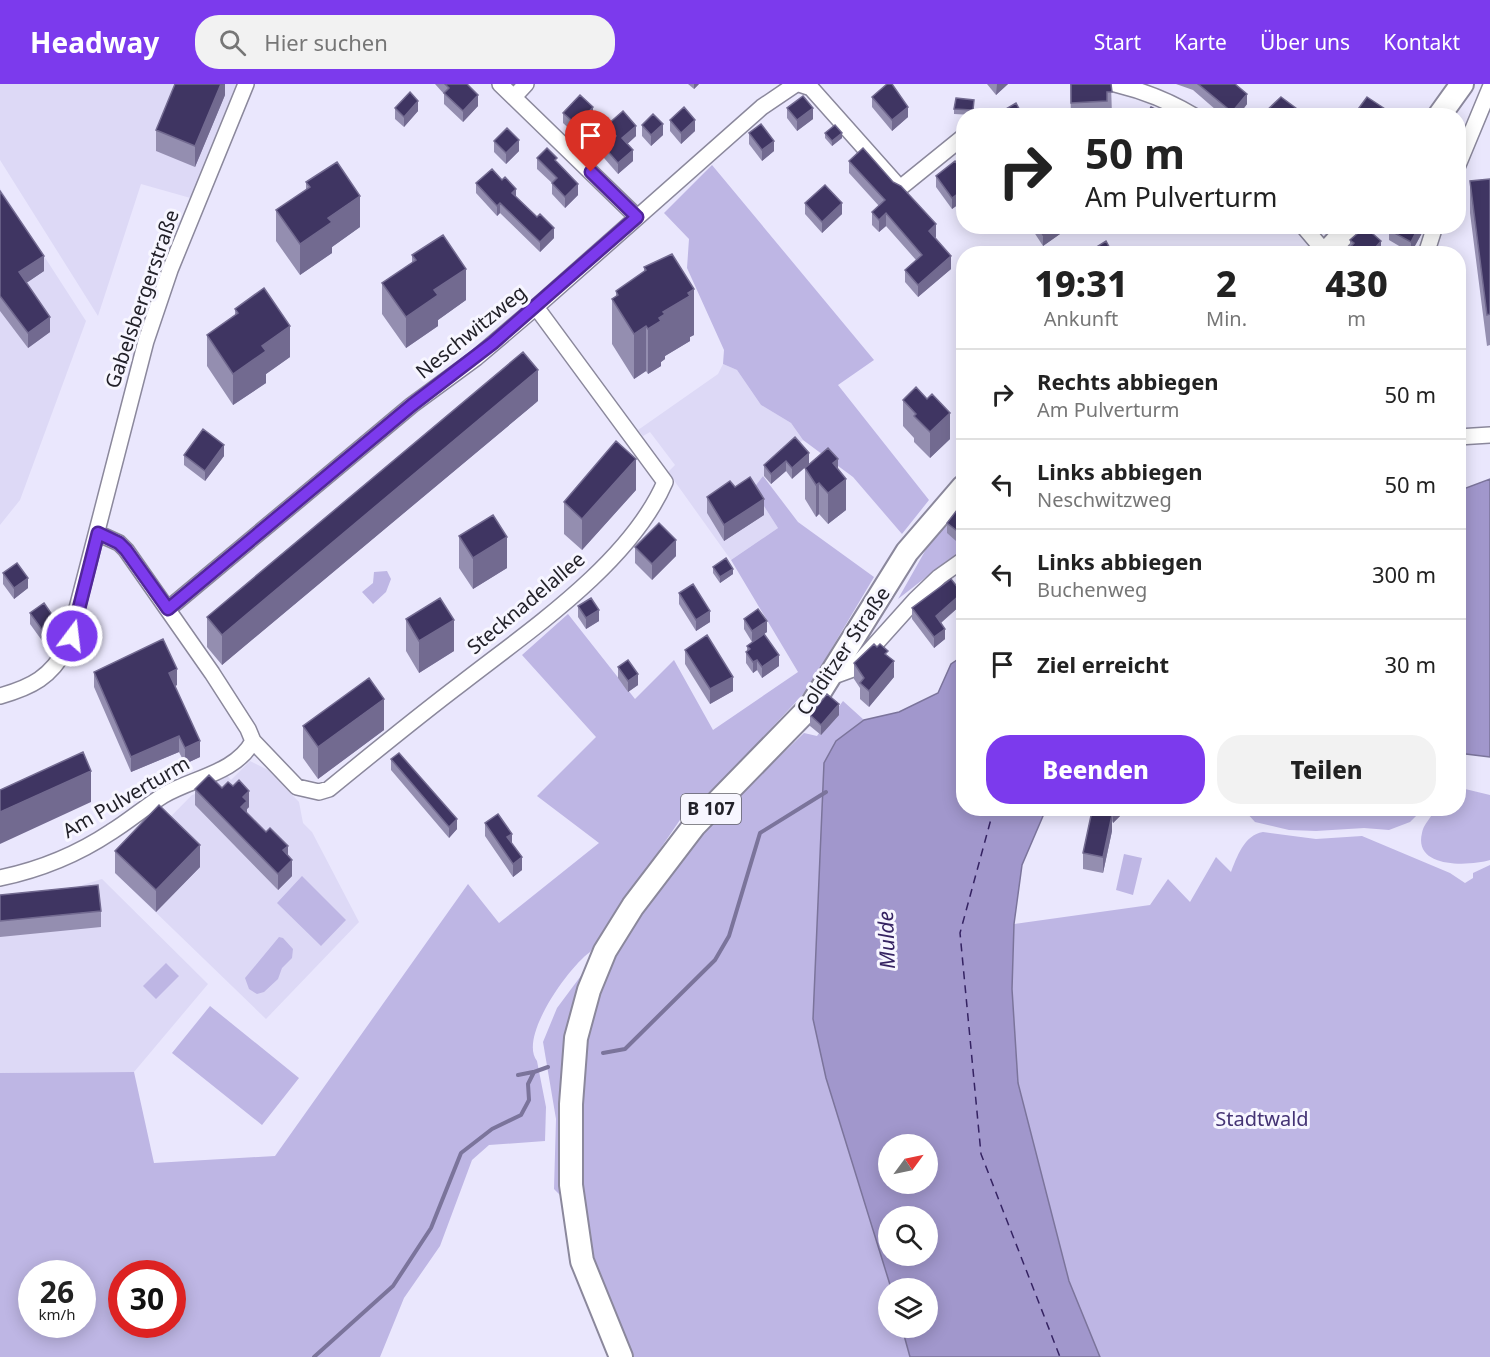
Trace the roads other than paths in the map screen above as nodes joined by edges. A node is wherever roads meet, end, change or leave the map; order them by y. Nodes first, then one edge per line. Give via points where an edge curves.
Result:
1 (246, 84) edge
2 (500, 84) edge
3 (526, 84) edge
4 (797, 84) edge
5 (1115, 84) edge
6 (1462, 84) edge
7 (1490, 88) edge
8 (514, 98) junction
9 (1181, 108) edge
10 (1444, 108) edge
11 (956, 142) edge
12 (1466, 146) edge
13 (637, 217) junction
14 (1310, 234) edge
15 (1344, 234) edge
16 (1320, 246) edge
17 (1332, 246) edge
18 (536, 307) junction
19 (1490, 435) edge
20 (1466, 436) edge
21 (956, 495) edge
22 (98, 533) junction
23 (956, 565) edge
24 (168, 609) junction
25 (831, 677) junction
26 (0, 696) edge
27 (253, 741) junction
28 (0, 878) edge
29 (621, 1357) edge

1 - 22 street, Gabelsbergerstraße via 170,270 146,341
2 - 8 street
3 - 8 street
4 - 11 street, Neschwitzweg via 811,88 900,188
4 - 13 street, Neschwitzweg via 762,107
5 - 9 street via 1142,90
6 - 10 main road
7 - 12 street
8 - 13 street
13 - 18 street, Neschwitzweg
14 - 16 street
15 - 17 main road
18 - 24 street, Neschwitzweg
18 - 27 street, Stecknadelallee via 665,482 658,498 581,589 329,789 319,792 297,787
19 - 20 street
21 - 25 main road, Colditzer Straße / B 107 via 907,552
22 - 24 street via 126,550
22 - 26 street, Gabelsbergerstraße via 72,636 62,657 36,684
23 - 25 street via 915,600 853,669
24 - 27 street
25 - 29 main road, Colditzer Straße / B 107 via 811,706 694,826 633,906 605,951 589,990 576,1038 571,1185 582,1261
27 - 28 street, Am Pulverturm via 246,753 226,767 165,795 91,844 40,867

